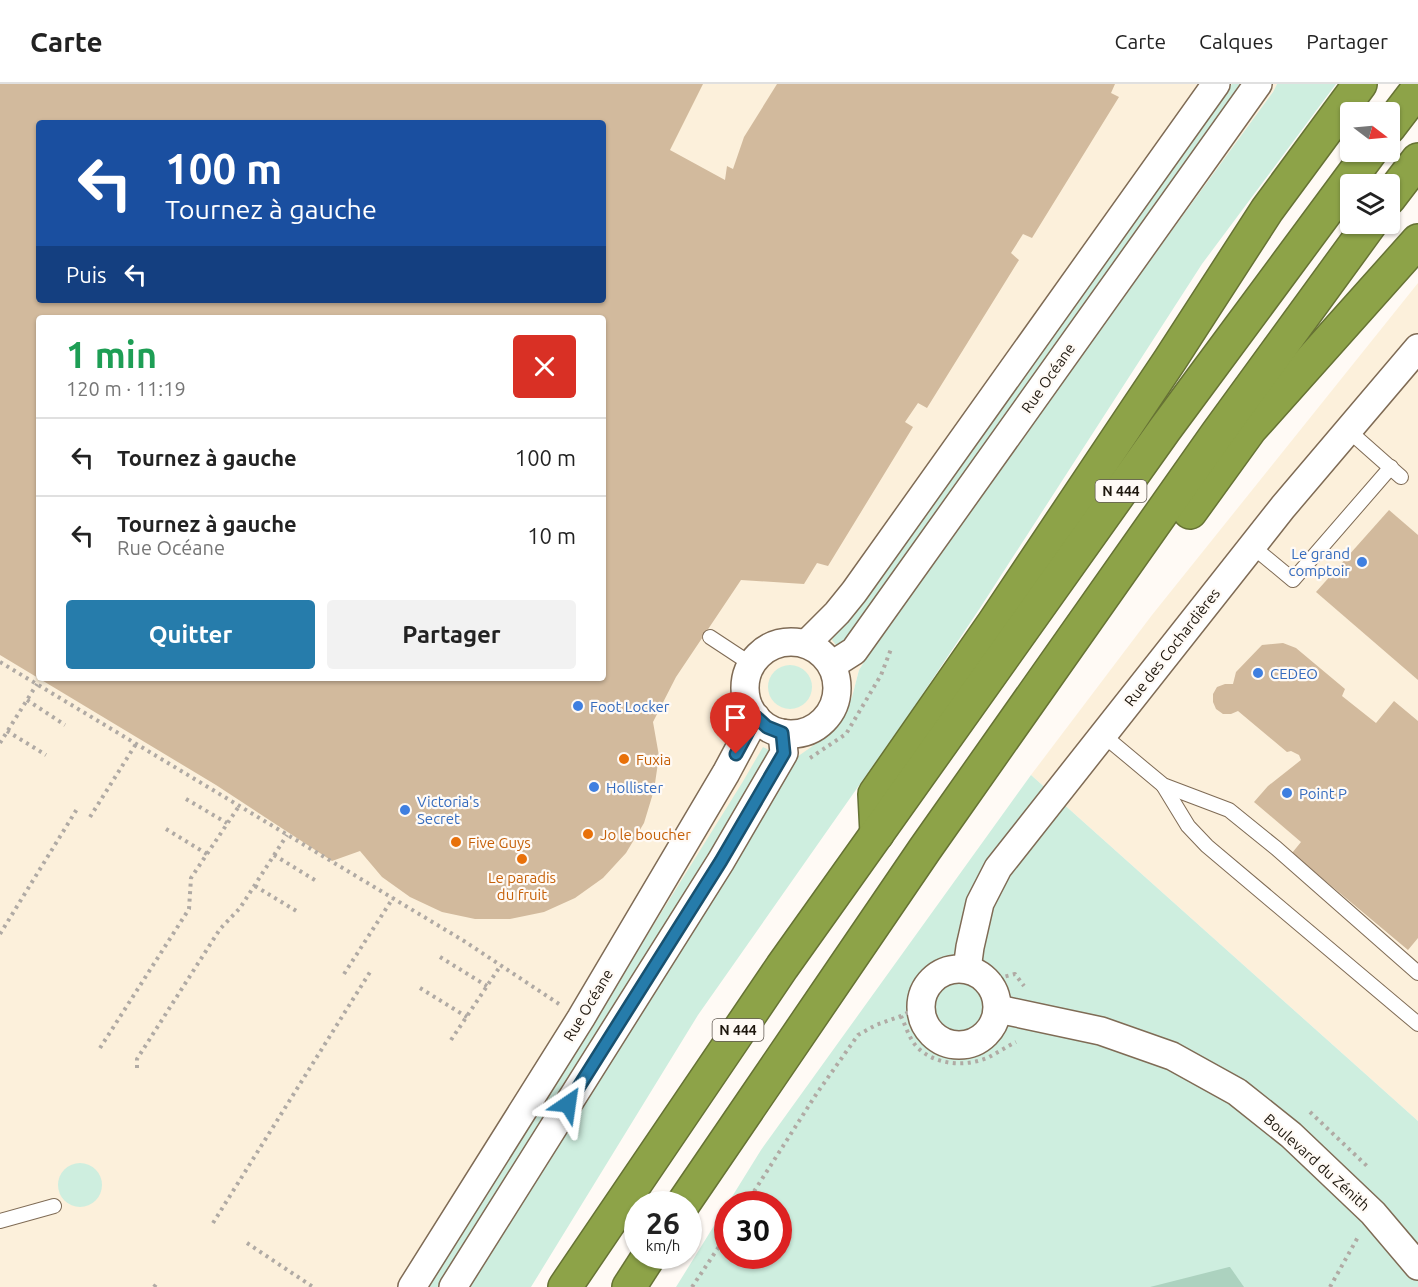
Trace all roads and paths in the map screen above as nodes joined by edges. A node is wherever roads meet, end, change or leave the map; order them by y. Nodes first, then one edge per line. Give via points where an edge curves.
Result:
1 (1216, 84) edge
2 (1258, 84) edge
3 (1360, 84) edge
4 (1418, 89) edge
5 (1400, 113) edge
6 (1418, 160) edge
7 (1363, 162) edge
8 (1400, 184) edge
9 (1363, 234) edge
10 (1418, 241) edge
11 (1418, 348) edge
12 (1349, 431) junction
13 (1391, 467) junction
14 (1401, 477) dead end
15 (1152, 527) junction
16 (1252, 546) junction
17 (710, 637) dead end
18 (806, 644) junction
19 (892, 645) dead end
20 (0, 662) edge
21 (751, 664) junction
22 (832, 665) junction
23 (37, 684) junction
24 (27, 700) junction
25 (756, 717) junction
26 (65, 725) dead end
27 (7, 731) junction
28 (782, 733) junction
29 (1103, 735) junction
30 (0, 743) edge
31 (136, 744) junction
32 (46, 755) dead end
33 (801, 764) dead end
34 (1163, 785) junction
35 (186, 799) dead end
36 (239, 806) junction
37 (77, 809) dead end
38 (90, 817) dead end
39 (227, 823) junction
40 (166, 829) dead end
41 (877, 834) junction
42 (287, 835) junction
43 (207, 854) junction
44 (274, 855) junction
45 (318, 882) dead end
46 (255, 886) junction
47 (393, 898) junction
48 (298, 912) dead end
49 (0, 934) edge
50 (440, 957) dead end
51 (501, 965) junction
52 (967, 969) junction
53 (370, 972) dead end
54 (1418, 973) edge
55 (344, 974) dead end
56 (487, 986) junction
57 (420, 988) dead end
58 (998, 1009) junction
59 (567, 1010) dead end
60 (911, 1011) junction
61 (1027, 1015) junction
62 (467, 1017) junction
63 (1418, 1024) edge
64 (451, 1040) dead end
65 (100, 1048) dead end
66 (137, 1068) dead end
67 (692, 1191) edge
68 (754, 1191) edge
69 (54, 1206) dead end
70 (0, 1221) edge
71 (213, 1223) dead end
72 (1361, 1231) dead end
73 (247, 1243) dead end
74 (714, 1255) edge
75 (1418, 1266) edge
76 (641, 1269) edge
77 (313, 1287) edge
78 (412, 1287) edge
79 (453, 1287) edge
80 (565, 1287) edge
81 (629, 1287) edge
82 (693, 1287) edge
83 (1330, 1287) edge

1 - 18 street via 854,592
2 - 22 street, Rue Océane via 854,651
3 - 41 highway via 1267,210 994,623 875,794
4 - 5 highway
6 - 8 highway
7 - 41 highway, N 444 via 1172,419
9 - 15 highway, N 444
10 - 15 highway via 1251,429 1178,529
11 - 12 street, Rue des Cochardières
12 - 13 lane
12 - 16 street, Rue des Cochardières
13 - 14 lane
13 - 16 lane via 1293,580
15 - 67 highway, N 444
16 - 29 street, Rue des Cochardières
17 - 21 lane
18 - 21 street via 783,642
18 - 22 street
19 - 33 path via 881,675 846,734
20 - 23 path
21 - 25 street via 746,694
22 - 28 street via 837,681 832,710 810,730
23 - 24 path
23 - 31 path
24 - 26 path
24 - 27 path
25 - 28 street
25 - 78 street, Rue Océane via 581,1018
27 - 30 path
27 - 32 path
28 - 79 street via 784,753 721,861
29 - 34 lane
29 - 52 street, Rue des Cochardières via 998,868 980,903
31 - 36 path
31 - 38 path
34 - 54 lane via 1229,810
34 - 63 lane via 1188,826 1207,846
35 - 39 path
36 - 39 path
36 - 42 path
37 - 49 path
39 - 43 path
40 - 43 path
41 - 80 highway, N 444 via 722,1053
42 - 44 path
42 - 47 path
43 - 65 path via 191,878 189,909
44 - 45 path
44 - 46 path
46 - 48 path
46 - 66 path via 220,929 137,1059
47 - 51 path
47 - 55 path
50 - 56 path
51 - 56 path
51 - 59 path
52 - 58 street via 987,981
52 - 60 street via 953,969 930,981
53 - 71 path
56 - 62 path
57 - 62 path
58 - 60 street via 988,1033 964,1046 939,1040
58 - 61 street, Boulevard du Zénith
60 - 61 path via 918,1048 932,1058 964,1064 1024,1038
60 - 68 path via 858,1035
61 - 75 street, Boulevard du Zénith via 1101,1031 1172,1056 1237,1092 1300,1143 1373,1213
62 - 64 path
69 - 70 lane
72 - 83 path
73 - 77 path
74 - 82 path
76 - 81 highway

